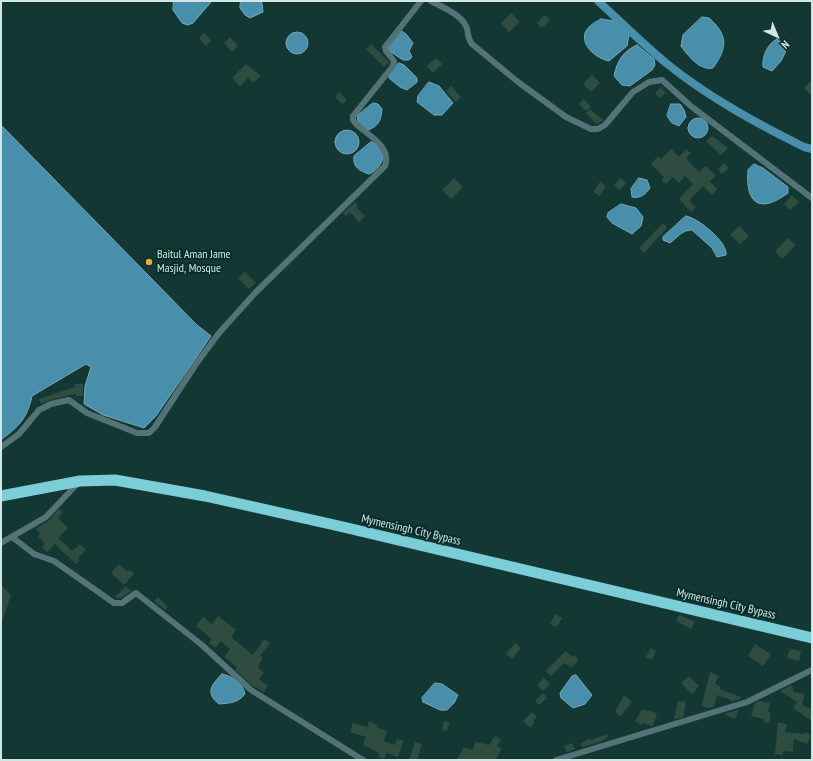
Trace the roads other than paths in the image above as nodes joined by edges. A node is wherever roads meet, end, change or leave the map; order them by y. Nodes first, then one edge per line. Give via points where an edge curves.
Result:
1 (421, 1) edge
2 (431, 1) edge
3 (812, 198) edge
4 (1, 447) edge
5 (80, 481) junction
6 (1, 496) edge
7 (12, 537) junction
8 (1, 543) edge
9 (812, 638) edge
10 (812, 670) edge
11 (363, 760) edge
12 (556, 760) edge

1 - 4 street via 385,47 394,61 393,66 353,116 356,124 386,151 385,166 219,333 155,427 149,433 137,433 87,413 69,400 39,410 19,434
2 - 3 street via 461,19 467,27 467,36 472,44 566,117 591,129 598,129 605,125 633,92 649,82 662,80 710,121
5 - 6 highway, Mymensingh City Bypass
5 - 7 street via 46,517
5 - 9 highway, Mymensingh City Bypass via 115,480 205,496
7 - 8 street
7 - 11 street via 34,554 54,561 114,603 122,603 136,593 202,644 251,690
10 - 12 street via 747,702

